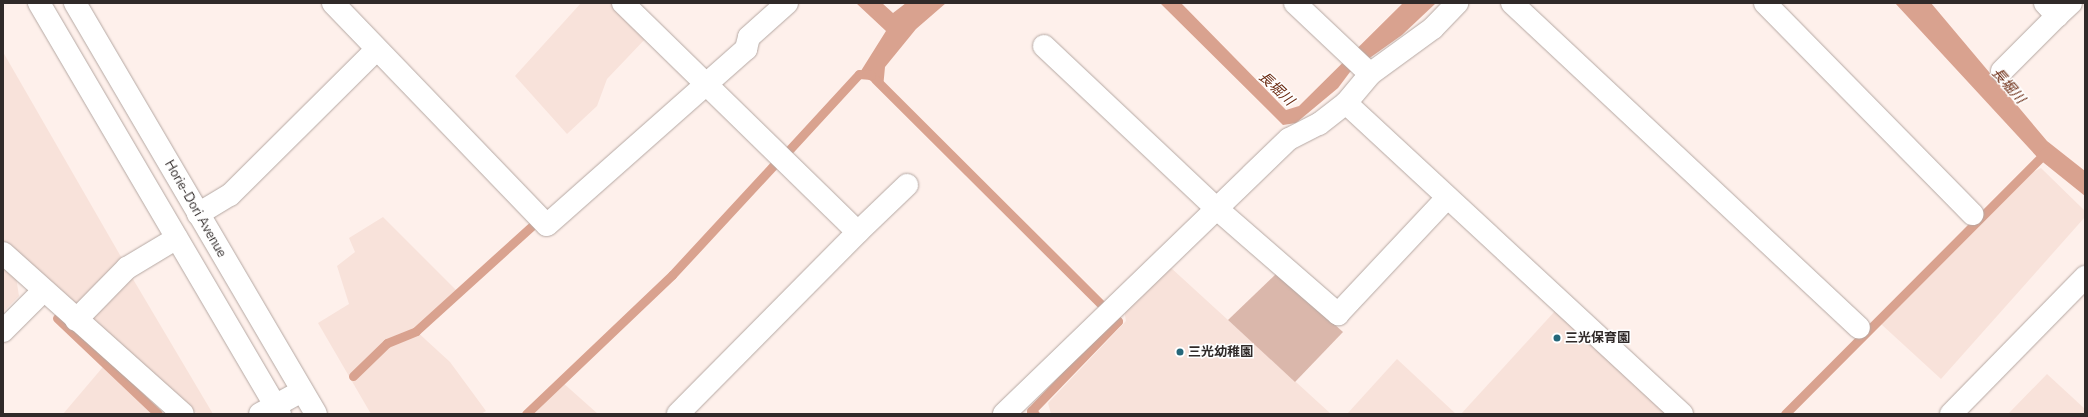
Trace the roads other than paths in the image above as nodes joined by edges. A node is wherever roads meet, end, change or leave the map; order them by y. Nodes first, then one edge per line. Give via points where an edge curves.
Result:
1 (39, 3) edge
2 (75, 3) edge
3 (333, 3) edge
4 (623, 3) edge
5 (787, 3) edge
6 (1296, 3) edge
7 (1457, 3) edge
8 (1512, 3) edge
9 (1765, 3) edge
10 (2058, 7) edge
11 (1044, 46) dead end
12 (377, 49) junction
13 (2002, 71) dead end
14 (1370, 74) junction
15 (706, 84) junction
16 (1346, 103) junction
17 (907, 185) dead end
18 (1447, 198) junction
19 (1216, 208) junction
20 (198, 214) junction
21 (1972, 214) dead end
22 (858, 232) junction
23 (177, 238) junction
24 (3, 253) edge
25 (2085, 277) edge
26 (43, 291) junction
27 (76, 320) junction
28 (1859, 328) dead end
29 (3, 331) edge
30 (302, 391) junction
31 (272, 411) edge
32 (183, 414) edge
33 (316, 414) edge
34 (678, 414) edge
35 (1004, 414) edge
36 (1682, 414) edge
37 (1951, 414) edge

1 - 23 main road
2 - 20 main road, Horie-Dori Avenue
3 - 12 main road
4 - 15 main road
5 - 15 main road via 749,38 746,49
6 - 14 main road
7 - 14 main road via 1434,28
8 - 28 main road
9 - 21 main road
10 - 13 main road
11 - 19 main road
12 - 15 main road via 547,225
12 - 20 main road via 230,195
14 - 16 main road
15 - 22 main road
16 - 18 main road
16 - 19 main road via 1319,124 1290,139
17 - 22 main road
18 - 19 main road via 1338,314
18 - 36 main road
19 - 35 main road
20 - 30 main road, Horie-Dori Avenue
22 - 34 main road
23 - 27 main road via 128,268
23 - 31 main road
24 - 26 main road
25 - 37 main road
26 - 27 main road
26 - 29 main road
27 - 32 main road
30 - 31 main road
30 - 33 main road, Horie-Dori Avenue

